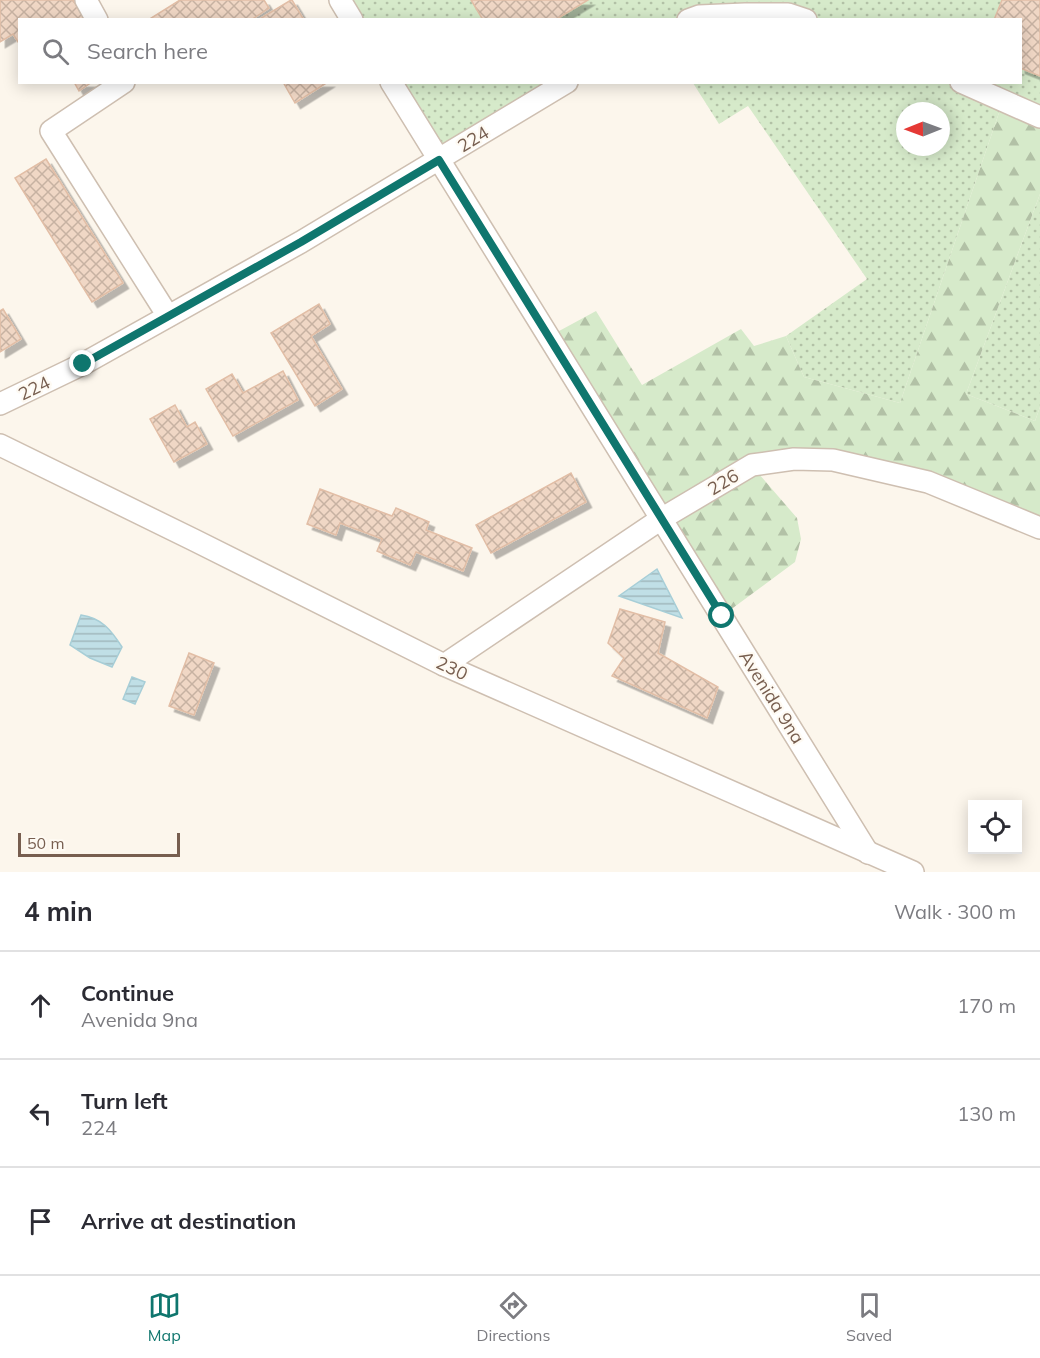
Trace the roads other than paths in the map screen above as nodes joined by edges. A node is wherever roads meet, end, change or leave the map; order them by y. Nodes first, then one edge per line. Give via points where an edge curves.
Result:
1 (340, 0) edge
2 (351, 18) edge
3 (694, 18) edge
4 (800, 18) edge
5 (121, 84) edge
6 (392, 84) edge
7 (564, 84) edge
8 (966, 84) edge
9 (1040, 117) edge
10 (439, 160) junction
11 (168, 316) junction
12 (0, 404) edge
13 (0, 445) edge
14 (661, 519) junction
15 (1040, 528) edge
16 (444, 665) junction
17 (868, 852) junction
18 (913, 872) edge

1 - 2 street
3 - 4 street via 788,14
5 - 11 street via 51,131
6 - 10 street, Avenida 9na
7 - 10 street, 224
8 - 9 street
10 - 11 street, 224
10 - 14 street, Avenida 9na
11 - 12 street, 224 via 83,364
13 - 16 street, 230
14 - 15 street, 226 via 752,465 794,459 833,460 928,482
14 - 16 street, 226
14 - 17 street, Avenida 9na
16 - 17 street, 230
17 - 18 street, 230

